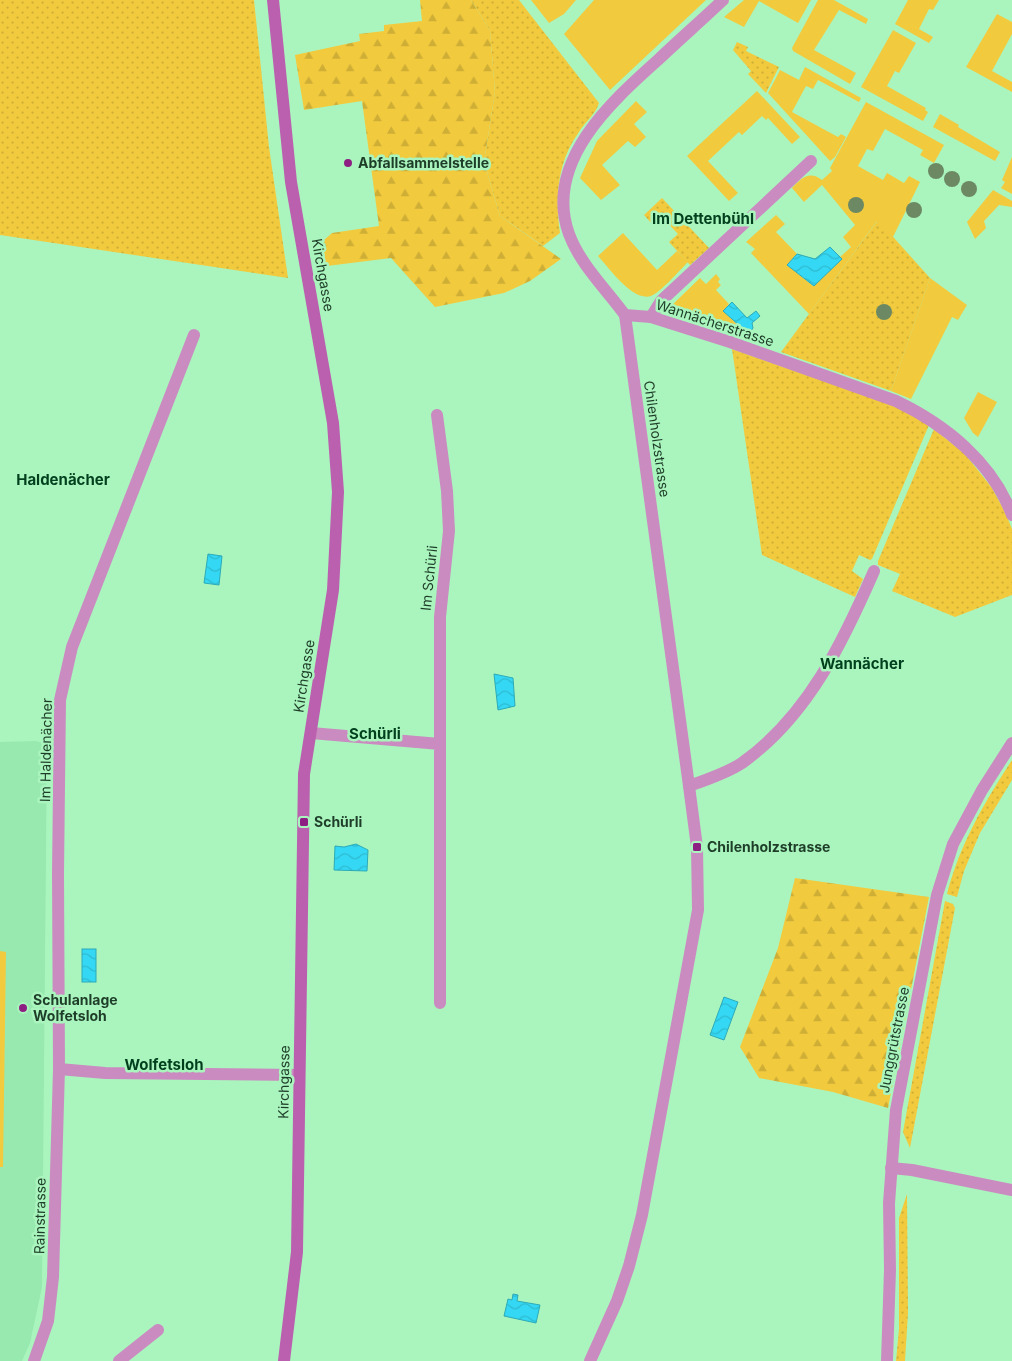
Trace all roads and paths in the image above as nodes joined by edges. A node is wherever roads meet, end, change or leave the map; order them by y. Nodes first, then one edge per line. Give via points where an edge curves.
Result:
1 (273, 0) edge
2 (723, 0) edge
3 (811, 161) dead end
4 (625, 315) junction
5 (651, 317) junction
6 (194, 335) dead end
7 (437, 415) dead end
8 (1012, 515) edge
9 (874, 571) dead end
10 (310, 733) junction
11 (1012, 743) edge
12 (440, 744) junction
13 (690, 786) junction
14 (440, 1003) dead end
15 (59, 1069) junction
16 (298, 1075) junction
17 (891, 1168) junction
18 (1012, 1190) edge
19 (158, 1330) dead end
20 (34, 1361) edge
21 (118, 1361) edge
22 (284, 1361) edge
23 (590, 1361) edge
24 (887, 1361) edge

1 - 10 street, Kirchgasse via 291,182 334,423 338,492 333,590
2 - 4 street via 608,108 582,142 567,177 564,210 569,232 587,265
3 - 5 street via 661,301
4 - 5 street, Wannächerstrasse
4 - 13 street, Chilenholzstrasse
5 - 8 street, Wannächerstrasse via 800,367 920,413 948,431 974,456 995,483
6 - 15 street, Im Haldenächer via 72,647 60,700
7 - 12 street, Im Schürli via 449,531 440,617
9 - 13 street via 849,629 826,670 797,711 741,764
10 - 12 street
10 - 16 street, Kirchgasse via 304,791
11 - 17 street, Junggrütstrasse via 953,844 937,895 896,1110
12 - 14 street, Im Schürli
13 - 23 street, Chilenholzstrasse via 697,847 698,910 642,1215 617,1301
15 - 16 street via 105,1074
15 - 20 street, Rainstrasse via 54,1277 48,1321
16 - 22 street, Kirchgasse via 297,1252
17 - 18 street
17 - 24 street, Junggrütstrasse
19 - 21 street

